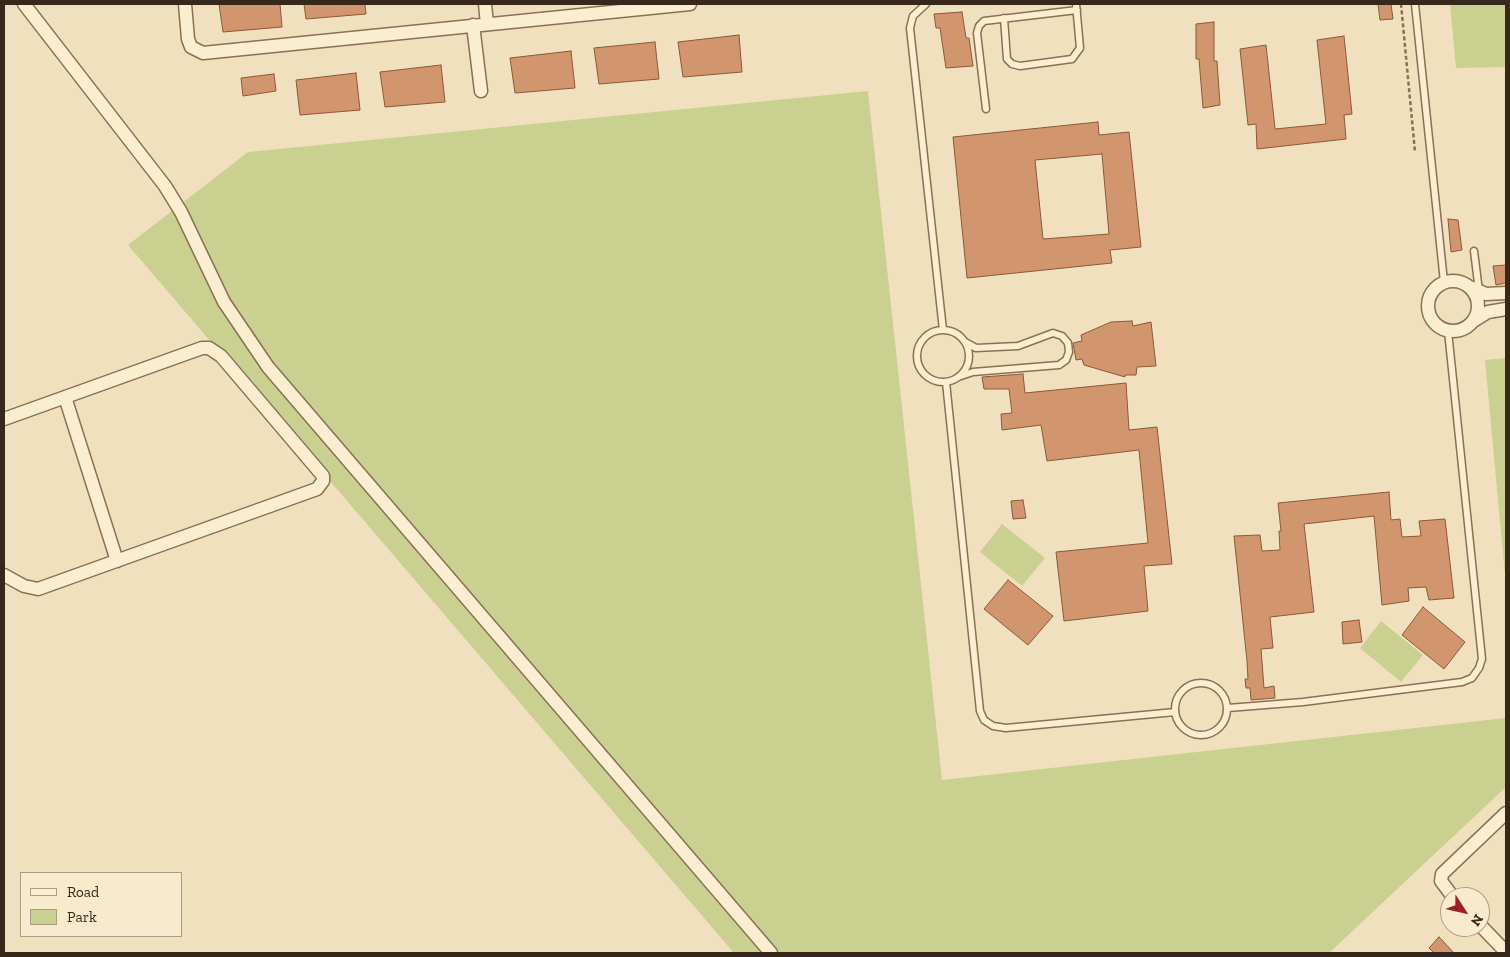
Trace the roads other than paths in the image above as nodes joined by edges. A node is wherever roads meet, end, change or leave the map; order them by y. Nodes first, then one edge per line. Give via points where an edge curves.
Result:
1 (24, 4) edge
2 (184, 4) edge
3 (485, 4) edge
4 (690, 4) edge
5 (926, 4) edge
6 (1415, 4) edge
7 (1076, 7) edge
8 (1004, 18) junction
9 (487, 24) junction
10 (473, 25) junction
11 (481, 91) dead end
12 (986, 109) dead end
13 (1474, 251) dead end
14 (1444, 282) junction
15 (1466, 284) junction
16 (1479, 292) junction
17 (1506, 293) edge
18 (1506, 309) edge
19 (1472, 322) junction
20 (943, 330) junction
21 (1448, 331) junction
22 (965, 342) junction
23 (958, 377) junction
24 (946, 382) junction
25 (65, 397) junction
26 (4, 419) edge
27 (117, 561) junction
28 (4, 575) edge
29 (1228, 708) junction
30 (1175, 712) junction
31 (1506, 812) edge
32 (1446, 887) edge
33 (1490, 935) edge
34 (1506, 952) edge
35 (771, 953) edge

1 - 35 street via 165,186 182,212 224,302 268,367
2 - 10 street via 191,47 203,53
3 - 9 street
4 - 9 street
5 - 20 lane via 913,16 910,28
6 - 14 lane
7 - 8 lane
7 - 8 lane via 1080,48 1072,60 1020,66 1012,64 1007,59
8 - 12 lane via 984,21 977,33
9 - 10 street
10 - 11 street
13 - 16 lane
14 - 15 street via 1451,280
14 - 21 street via 1432,292 1428,308 1434,322
15 - 16 street
15 - 19 street via 1477,297 1478,306
16 - 17 street
18 - 19 street via 1488,312
19 - 21 street via 1457,331
20 - 22 lane via 956,333
20 - 24 lane via 929,333 919,344 916,358 921,371 932,380
21 - 29 lane via 1482,659 1479,668 1472,678 1462,682
22 - 23 lane via 969,354 967,367
22 - 23 lane via 976,348 1018,346 1053,332 1068,343 1069,352 1059,365 973,372
23 - 24 lane
24 - 30 lane via 980,711 984,720 993,726 1006,728
25 - 26 street
25 - 27 street
25 - 27 street via 209,348 221,356 323,476 317,489
27 - 28 street via 38,589 24,586
29 - 30 lane via 1222,725 1216,731 1199,736 1183,728
29 - 30 lane via 1222,693 1200,683 1191,685 1179,696
31 - 32 street via 1442,874 1441,881
33 - 34 street

